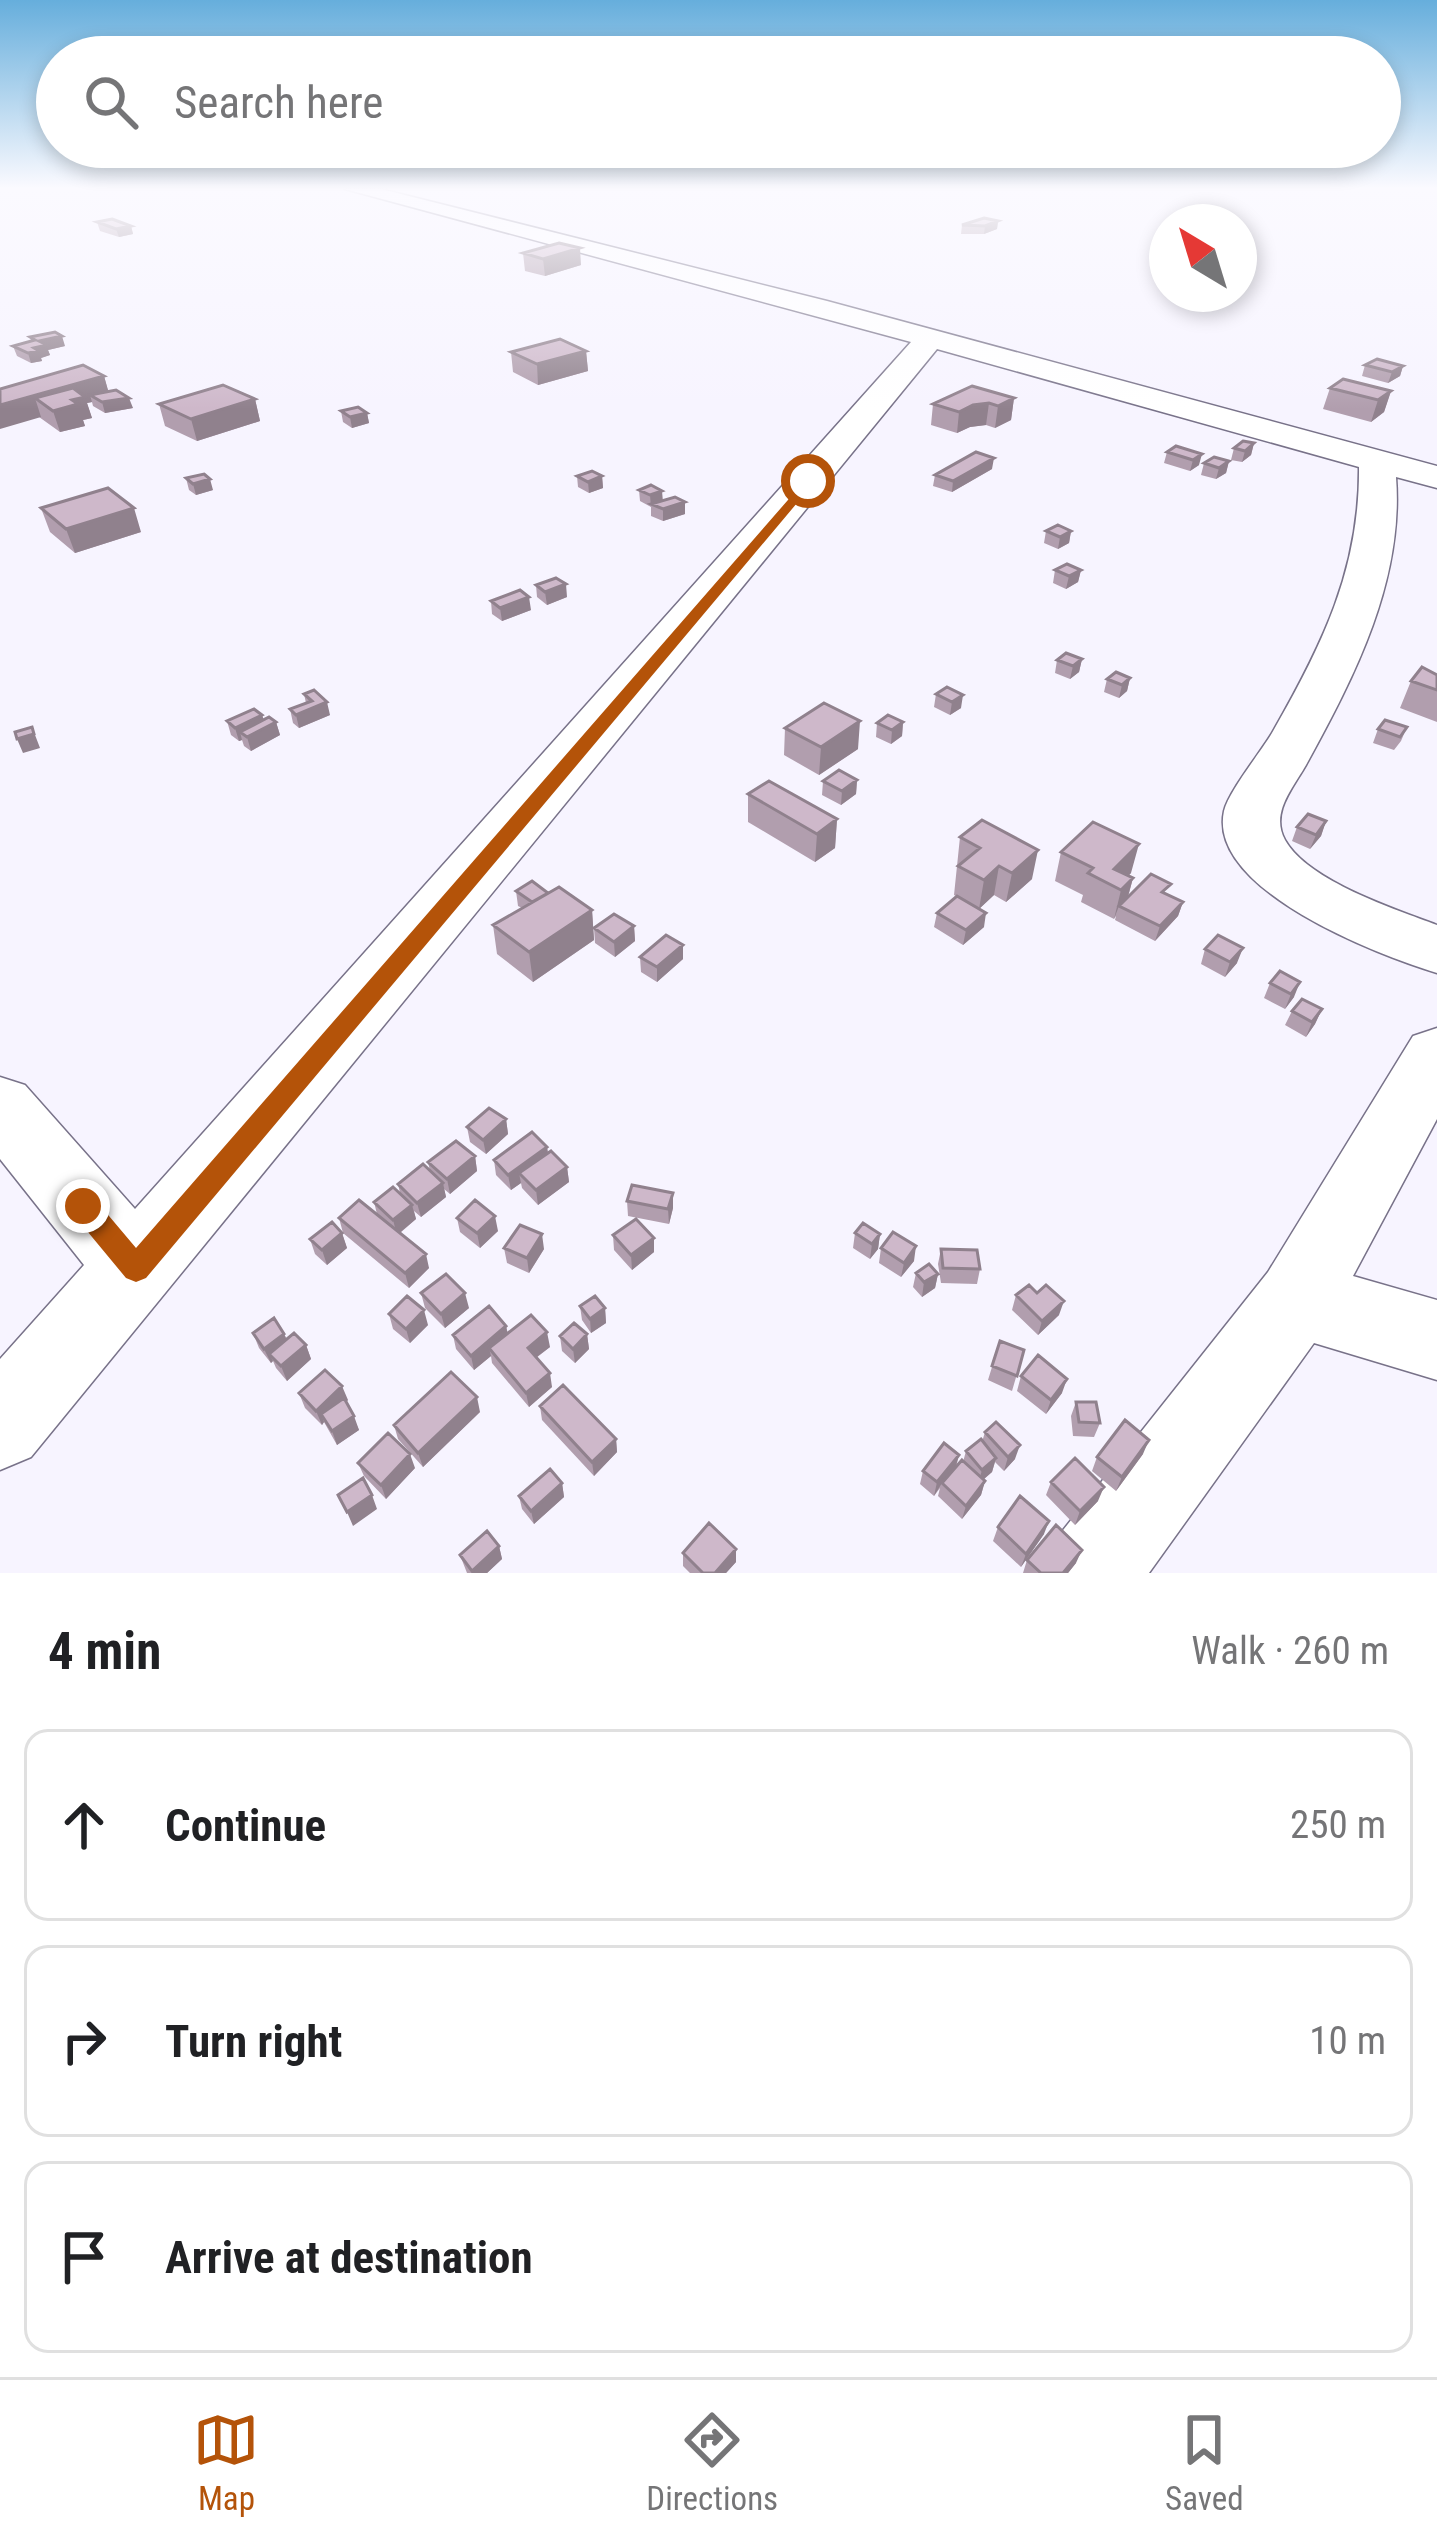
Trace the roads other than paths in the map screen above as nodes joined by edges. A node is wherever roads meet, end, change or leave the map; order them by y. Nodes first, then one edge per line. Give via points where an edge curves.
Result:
1 (639, 262) edge
2 (930, 338) junction
3 (1377, 460) junction
4 (1437, 477) edge
5 (1437, 950) edge
6 (1437, 1055) edge
7 (10, 1136) edge
8 (136, 1269) junction
9 (1297, 1299) junction
10 (1437, 1340) edge
11 (0, 1426) edge
12 (1101, 1569) edge

1 - 2 street
2 - 3 street
2 - 8 street
3 - 4 street
3 - 5 street via 1378,535 1364,583 1340,646 1252,809 1251,833 1267,860 1300,886
6 - 9 street
7 - 8 street
8 - 11 street
9 - 10 street
9 - 12 street

